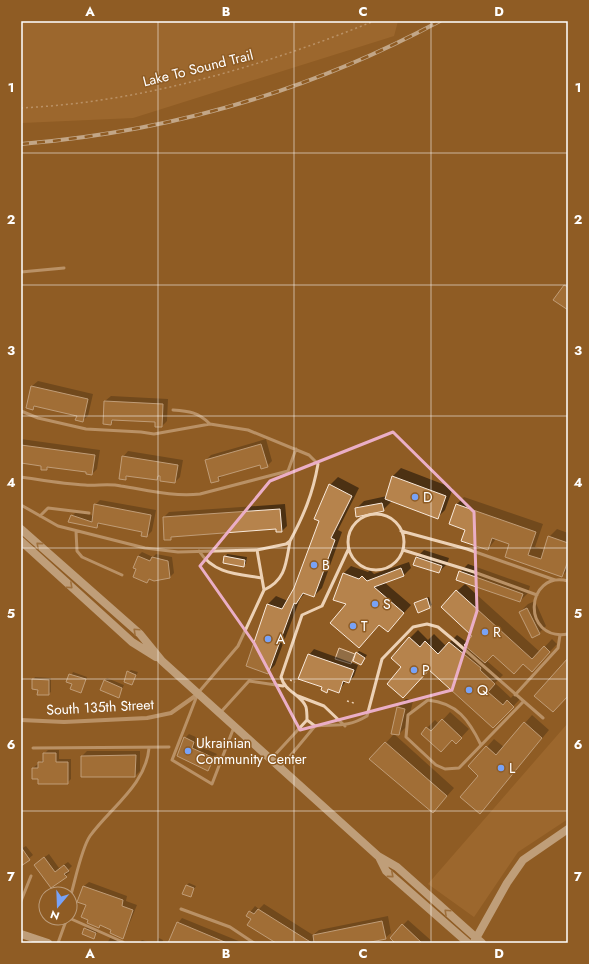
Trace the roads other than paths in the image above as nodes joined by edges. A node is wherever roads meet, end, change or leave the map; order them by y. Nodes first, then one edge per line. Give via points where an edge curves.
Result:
1 (64, 268) dead end
2 (21, 272) edge
3 (173, 410) dead end
4 (21, 412) edge
5 (210, 424) junction
6 (296, 449) junction
7 (21, 477) edge
8 (21, 505) edge
9 (89, 513) dead end
10 (40, 516) junction
11 (21, 530) edge
12 (402, 530) junction
13 (76, 531) junction
14 (21, 541) edge
15 (290, 541) junction
16 (257, 550) junction
17 (348, 550) junction
18 (403, 550) junction
19 (199, 551) junction
20 (122, 575) dead end
21 (262, 578) junction
22 (555, 580) junction
23 (568, 581) edge
24 (264, 590) junction
25 (537, 595) junction
26 (568, 634) edge
27 (560, 635) junction
28 (162, 661) junction
29 (283, 686) junction
30 (198, 693) junction
31 (515, 695) junction
32 (297, 696) junction
33 (524, 702) junction
34 (220, 713) junction
35 (544, 718) dead end
36 (21, 720) edge
37 (307, 720) junction
38 (234, 726) junction
39 (315, 726) junction
40 (345, 726) junction
41 (481, 745) junction
42 (169, 747) dead end
43 (34, 748) dead end
44 (149, 748) junction
45 (271, 759) junction
46 (281, 767) junction
47 (568, 829) edge
48 (378, 856) junction
49 (31, 876) dead end
50 (74, 886) edge
51 (21, 901) edge
52 (181, 908) dead end
53 (78, 922) edge
54 (65, 926) edge
55 (21, 934) edge
56 (477, 941) edge
57 (123, 942) dead end
58 (48, 943) edge
59 (58, 943) edge
60 (254, 943) edge
61 (468, 943) edge

1 - 2 lane
3 - 5 lane via 192,412 202,416
4 - 5 lane via 86,429 154,434
5 - 6 lane via 254,431
6 - 7 lane via 288,471 200,494 149,492 121,486 86,485
6 - 15 lane via 313,458 318,464 312,497
8 - 10 lane
9 - 10 lane via 48,508
10 - 13 lane via 58,526
28 -> 11 main road via 140,634
12 - 17 lane via 397,523 381,515 364,517 351,528
12 - 18 lane
12 - 22 lane via 467,549
13 - 19 lane via 145,548 178,552
13 - 20 lane via 77,551 82,557
14 -> 28 main road via 132,642
15 - 16 lane
15 - 24 lane via 279,581
16 - 19 lane
16 - 21 lane
17 - 18 lane via 358,565 376,571 393,565
17 - 29 lane via 322,606 302,615 281,677
18 - 25 lane
19 - 21 lane via 205,560 220,571
21 - 24 lane
22 - 23 lane
22 - 25 lane via 541,588
24 - 30 lane via 238,646
25 - 27 lane via 534,612 537,621 543,628
26 - 27 lane
27 - 31 lane via 558,648
28 - 30 main road
29 - 32 lane
29 - 34 lane via 249,681
30 - 34 main road
30 - 36 street, South 135th Street via 171,713 146,718 64,722
30 - 38 lane via 172,760 212,784
31 - 33 lane
31 - 40 lane via 438,627 427,624 413,628 382,659 367,716 355,724
32 - 37 lane via 306,706
32 - 40 lane via 324,706
33 - 35 lane
33 - 41 lane
34 - 38 main road
37 - 39 lane
37 - 45 lane
38 - 45 main road
39 - 40 lane
39 - 46 lane
41 - 41 lane via 459,768 445,769 436,765 406,737 408,715 428,700 441,701 453,707 472,726
42 - 44 lane
43 - 44 lane
44 - 50 lane via 147,762 139,778 87,841
45 - 46 main road
46 - 48 main road
47 - 56 main road via 523,860 507,883
56 -> 48 main road via 397,866
48 -> 61 main road via 386,871
49 - 51 lane
52 - 60 lane via 230,927
53 - 57 lane
54 - 59 lane
55 - 58 main road

